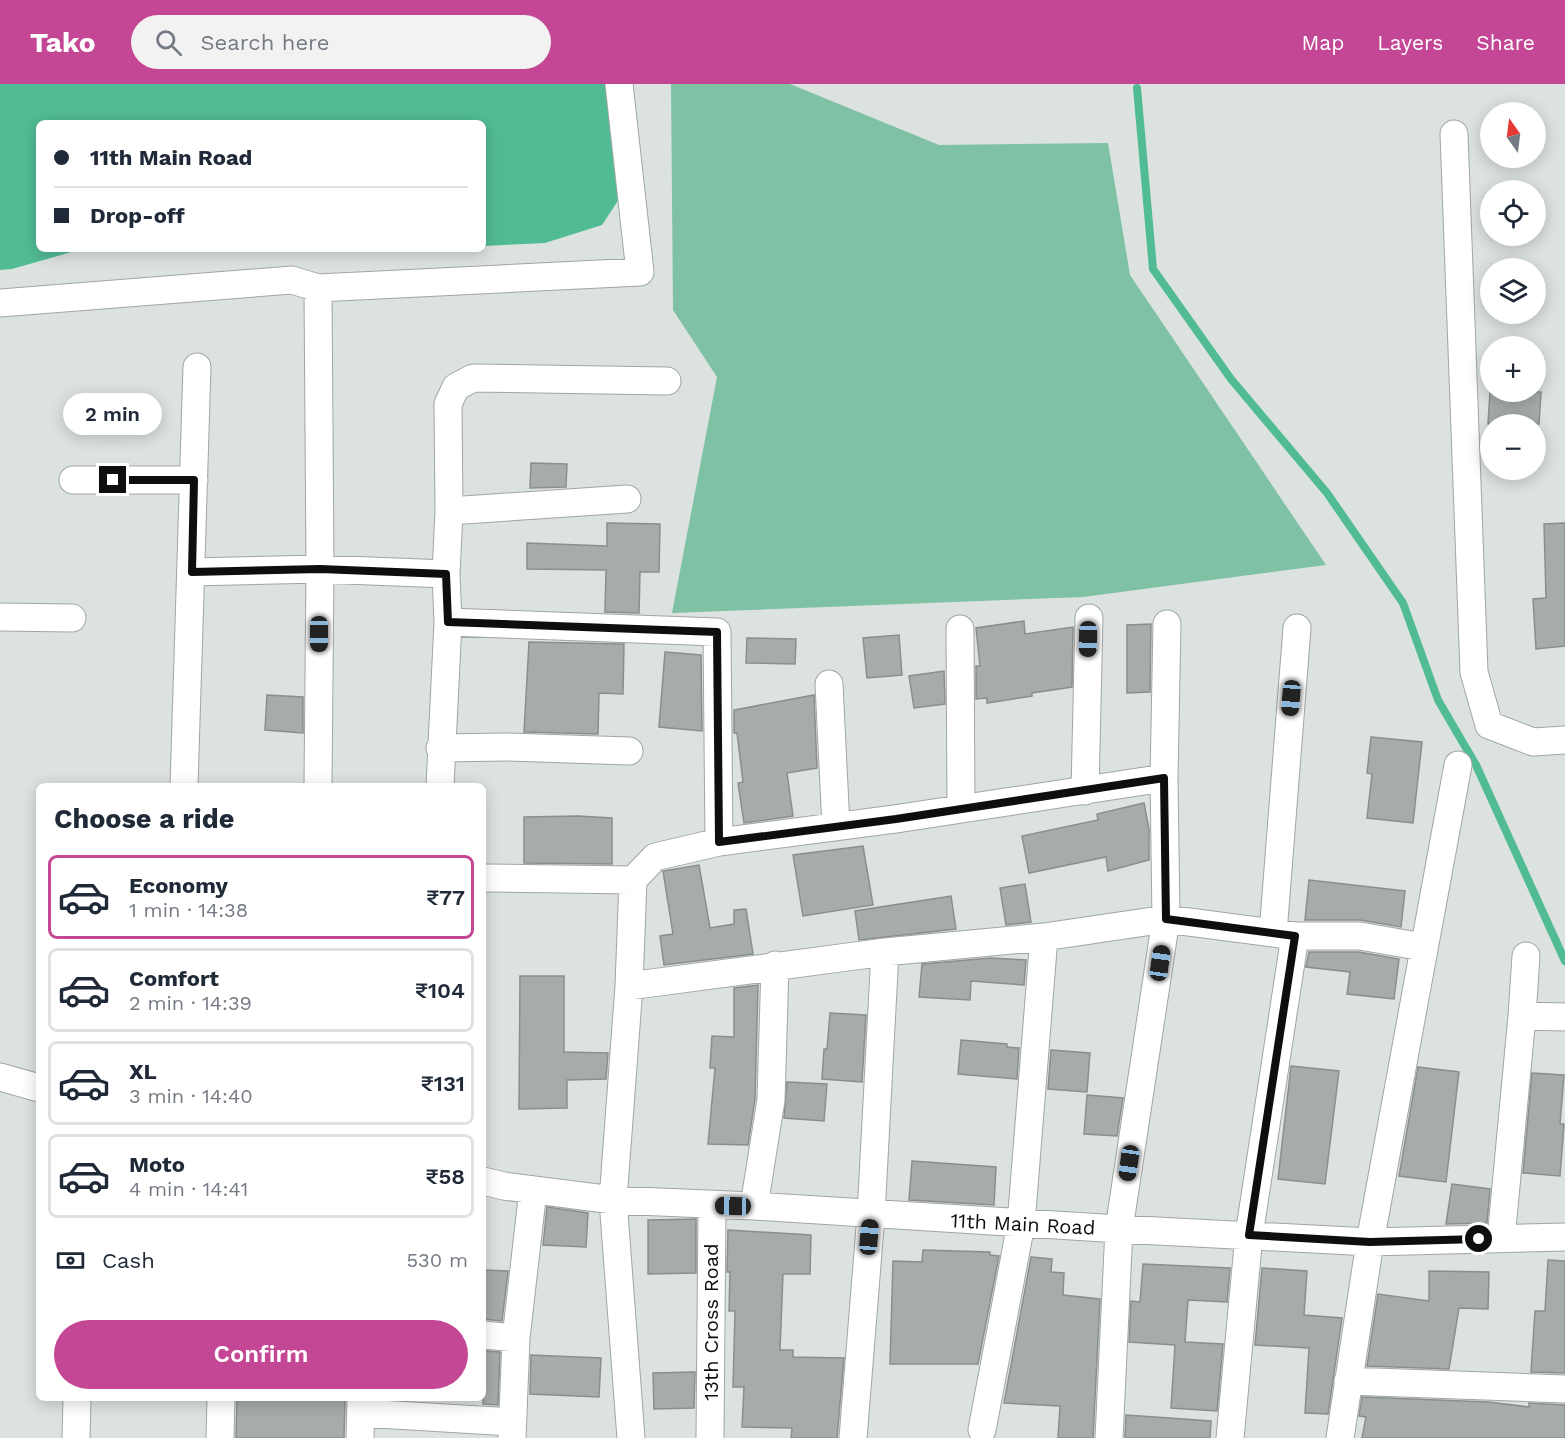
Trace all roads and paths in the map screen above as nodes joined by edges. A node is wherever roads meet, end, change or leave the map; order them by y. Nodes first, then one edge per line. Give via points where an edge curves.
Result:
1 (619, 84) edge
2 (1454, 134) dead end
3 (318, 288) junction
4 (0, 303) edge
5 (196, 367) dead end
6 (667, 381) dead end
7 (73, 480) dead end
8 (194, 480) junction
9 (627, 499) dead end
10 (449, 511) junction
11 (320, 569) junction
12 (192, 572) junction
13 (446, 574) junction
14 (0, 617) edge
15 (72, 618) dead end
16 (1089, 618) dead end
17 (448, 622) junction
18 (1167, 624) dead end
19 (1297, 628) dead end
20 (960, 629) dead end
21 (830, 684) dead end
22 (1565, 740) edge
23 (440, 748) junction
24 (629, 751) dead end
25 (1458, 765) dead end
26 (1164, 778) junction
27 (184, 783) edge
28 (318, 783) edge
29 (440, 783) edge
30 (1085, 791) junction
31 (961, 810) junction
32 (836, 827) junction
33 (719, 842) junction
34 (486, 878) edge
35 (633, 880) junction
36 (1166, 919) junction
37 (1284, 934) junction
38 (1044, 938) junction
39 (1423, 947) junction
40 (885, 952) junction
41 (1526, 956) dead end
42 (775, 965) junction
43 (629, 986) junction
44 (1522, 1016) junction
45 (1565, 1017) edge
46 (0, 1077) edge
47 (36, 1087) edge
48 (486, 1182) edge
49 (533, 1190) junction
50 (613, 1200) junction
51 (712, 1206) junction
52 (754, 1206) junction
53 (871, 1215) junction
54 (1022, 1224) junction
55 (1119, 1229) junction
56 (1249, 1235) junction
57 (1565, 1237) edge
58 (1501, 1239) junction
59 (1370, 1242) junction
60 (486, 1335) edge
61 (516, 1338) junction
62 (1348, 1381) junction
63 (1565, 1389) edge
64 (77, 1401) edge
65 (220, 1401) edge
66 (360, 1416) edge
67 (512, 1430) edge
68 (982, 1430) dead end
69 (76, 1438) edge
70 (220, 1438) edge
71 (631, 1438) edge
72 (710, 1438) edge
73 (853, 1438) edge
74 (1109, 1438) edge
75 (1230, 1438) edge
76 (1340, 1438) edge

1 - 3 street via 640,272
2 - 22 street via 1474,672 1489,725 1533,742
3 - 4 street via 292,280
3 - 11 street
5 - 8 street
6 - 10 street via 473,378 456,387 448,404
7 - 8 street
8 - 12 street
9 - 10 street
10 - 13 street
11 - 12 street
11 - 13 street
11 - 28 street
12 - 27 street
13 - 17 street
14 - 15 street
16 - 30 street
17 - 23 street
17 - 33 street via 717,632
18 - 26 street
19 - 37 street
20 - 31 street
21 - 32 street
23 - 24 street
23 - 29 street
25 - 39 street
26 - 30 street
26 - 36 street
30 - 31 street
31 - 32 street
32 - 33 street
33 - 35 street via 655,856
34 - 35 street
35 - 43 street
36 - 37 street
36 - 38 street
36 - 55 street
37 - 39 street via 1360,936
37 - 56 street
38 - 40 street
38 - 54 street
39 - 59 street
40 - 42 street
40 - 53 street
41 - 44 street
42 - 43 street
42 - 52 street via 771,1100
43 - 50 street
44 - 45 street
44 - 58 street
46 - 47 street
48 - 49 street, 11th Main Road
49 - 50 street, 11th Main Road
49 - 61 street
50 - 51 street, 11th Main Road
50 - 71 street
51 - 52 street, 11th Main Road
51 - 72 street, 13th Cross Road
52 - 53 street, 11th Main Road
53 - 54 street, 11th Main Road
53 - 73 street
54 - 55 street, 11th Main Road
54 - 68 street
55 - 56 street, 11th Main Road
55 - 74 street
56 - 59 street, 11th Main Road
56 - 75 street
57 - 58 street, 11th Main Road
58 - 59 street, 11th Main Road
59 - 62 street
60 - 61 street
61 - 67 street
62 - 63 street
62 - 76 street
64 - 69 street
65 - 70 street
66 - 67 street

